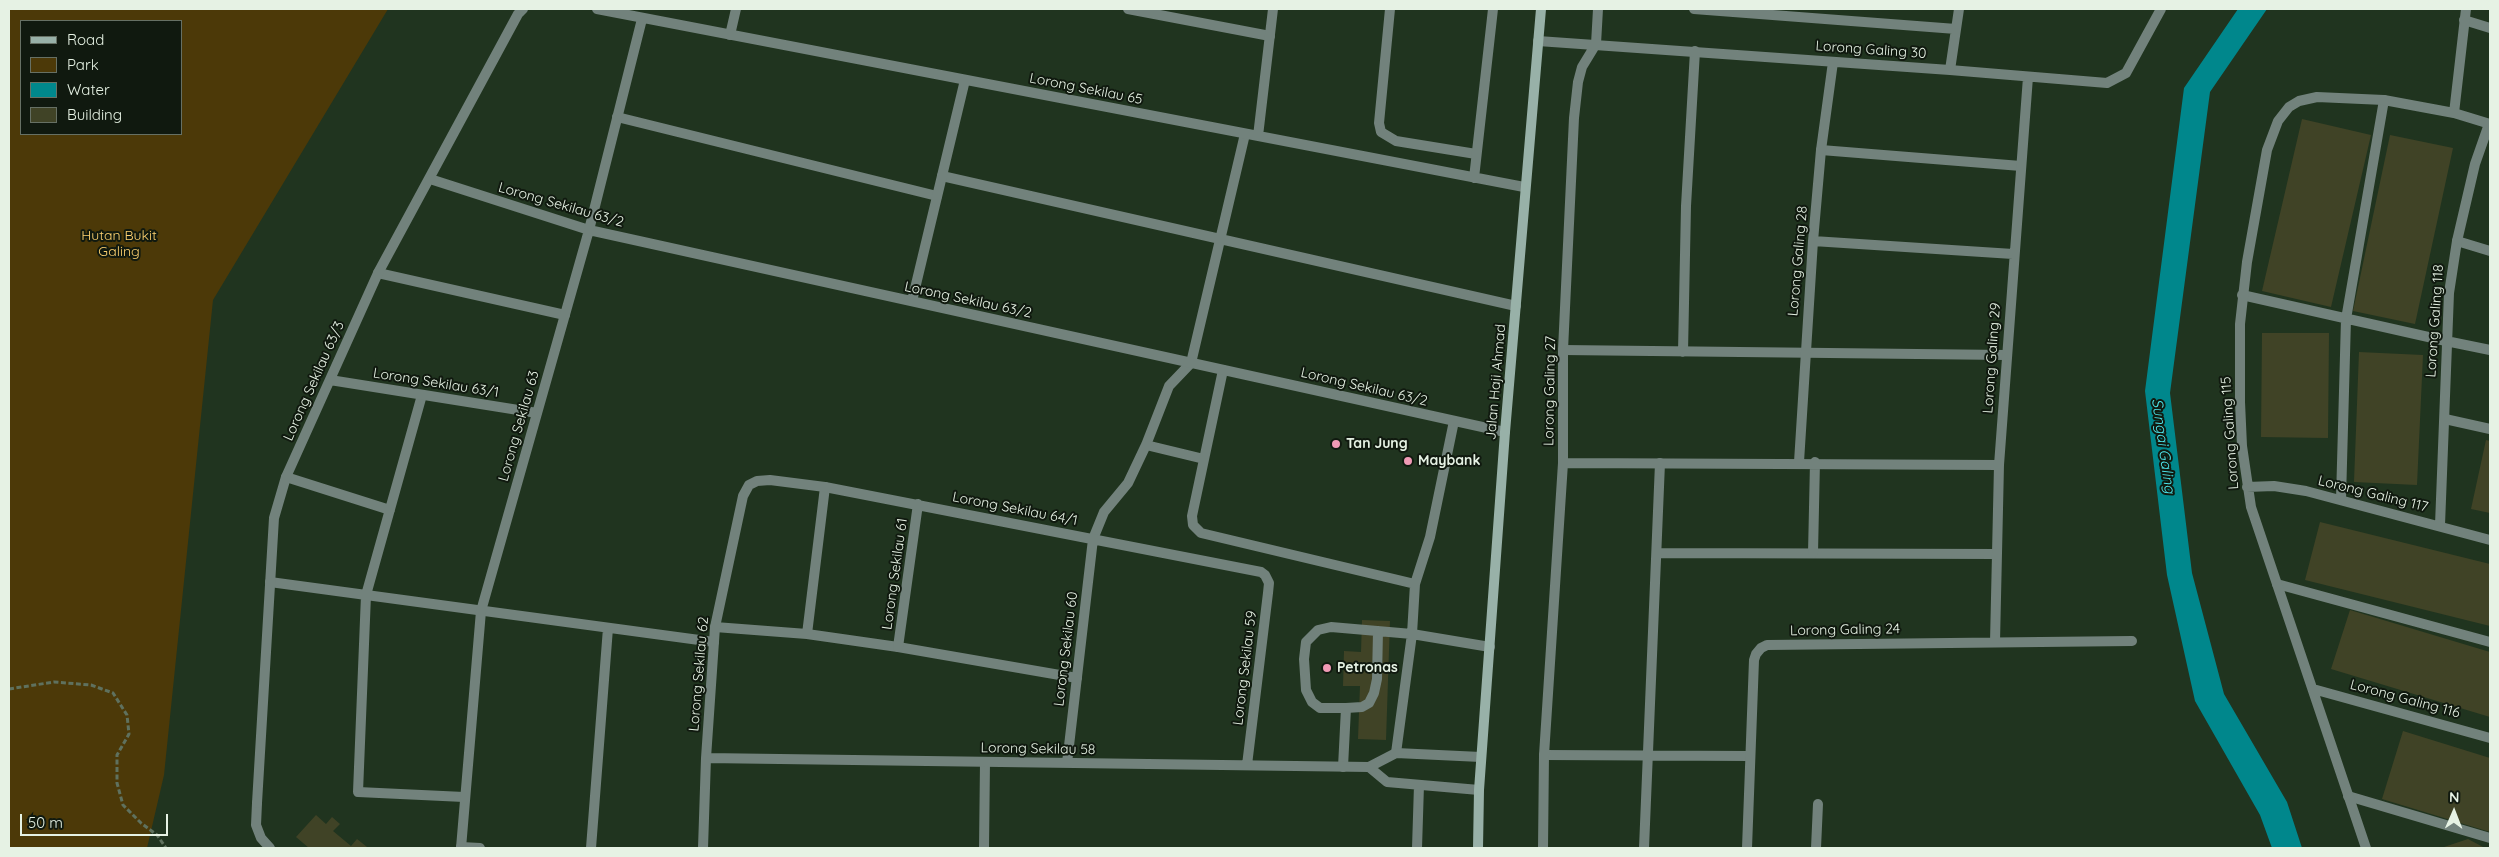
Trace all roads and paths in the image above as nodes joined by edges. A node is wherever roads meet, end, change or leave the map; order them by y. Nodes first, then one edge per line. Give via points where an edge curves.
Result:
1 (524, 9) edge
2 (597, 9) edge
3 (736, 9) edge
4 (1128, 9) edge
5 (1273, 9) edge
6 (1390, 9) edge
7 (1493, 9) edge
8 (1541, 9) edge
9 (1598, 9) edge
10 (1694, 9) edge
11 (1959, 9) edge
12 (2161, 9) edge
13 (2466, 9) edge
14 (642, 19) junction
15 (2464, 20) junction
16 (2490, 28) edge
17 (1956, 29) junction
18 (730, 35) junction
19 (1270, 36) junction
20 (1538, 41) junction
21 (1596, 44) junction
22 (1695, 51) junction
23 (1834, 62) junction
24 (1950, 70) junction
25 (2028, 77) junction
26 (965, 80) junction
27 (2384, 100) junction
28 (2454, 113) junction
29 (617, 117) junction
30 (2490, 124) edge
31 (1245, 134) junction
32 (1258, 136) junction
33 (1821, 150) junction
34 (1476, 154) junction
35 (2021, 166) junction
36 (942, 176) junction
37 (1474, 178) junction
38 (430, 179) junction
39 (1524, 187) junction
40 (937, 196) junction
41 (589, 230) junction
42 (1220, 238) junction
43 (2457, 240) junction
44 (1813, 241) junction
45 (2490, 251) edge
46 (2013, 254) junction
47 (378, 273) junction
48 (2242, 295) junction
49 (912, 301) junction
50 (1516, 306) junction
51 (565, 315) junction
52 (2346, 320) junction
53 (2446, 341) junction
54 (1563, 350) junction
55 (2490, 350) edge
56 (1683, 352) junction
57 (1804, 353) junction
58 (2006, 355) junction
59 (1191, 363) junction
60 (1223, 370) junction
61 (330, 380) junction
62 (422, 394) junction
63 (537, 413) junction
64 (2445, 419) junction
65 (1454, 421) junction
66 (2490, 430) edge
67 (1505, 432) junction
68 (1146, 445) junction
69 (1204, 459) junction
70 (1799, 462) junction
71 (1815, 462) junction
72 (1563, 463) junction
73 (1660, 463) junction
74 (1999, 465) junction
75 (286, 477) junction
76 (757, 481) joint
77 (825, 487) junction
78 (2247, 487) junction
79 (2341, 499) junction
80 (918, 504) junction
81 (390, 510) junction
82 (2440, 525) junction
83 (1093, 539) junction
84 (2490, 540) edge
85 (1657, 553) junction
86 (1813, 553) junction
87 (1996, 554) junction
88 (1266, 575) joint
89 (270, 582) junction
90 (1415, 584) junction
91 (2277, 584) junction
92 (366, 595) junction
93 (481, 611) junction
94 (716, 626) junction
95 (608, 628) junction
96 (1378, 631) junction
97 (807, 634) junction
98 (1412, 634) junction
99 (2132, 641) dead end
100 (714, 642) junction
101 (1995, 642) junction
102 (2490, 642) edge
103 (898, 647) junction
104 (1490, 647) junction
105 (1077, 678) junction
106 (9, 689) edge
107 (2313, 689) junction
108 (1346, 708) junction
109 (2490, 738) edge
110 (1396, 753) junction
111 (1647, 754) junction
112 (1544, 755) junction
113 (1750, 756) junction
114 (1481, 757) junction
115 (706, 758) junction
116 (985, 762) junction
117 (1067, 763) junction
118 (1247, 766) junction
119 (1343, 767) junction
120 (1369, 767) junction
121 (1419, 785) junction
122 (1479, 790) junction
123 (2348, 796) junction
124 (464, 797) junction
125 (1818, 804) dead end
126 (2490, 838) edge
127 (461, 847) edge
128 (166, 848) edge
129 (270, 848) edge
130 (480, 848) edge
131 (591, 848) edge
132 (703, 848) edge
133 (984, 848) edge
134 (1417, 848) edge
135 (1478, 848) edge
136 (1543, 848) edge
137 (1644, 848) edge
138 (1747, 848) edge
139 (1816, 848) edge
140 (2366, 848) edge

1 - 38 street, Lorong Sekilau 63/3
2 - 14 street
3 - 18 street
4 - 19 street
5 - 19 street
6 - 34 street via 1379,124 1381,132 1396,142
7 - 34 street
8 - 20 street, Jalan Haji Ahmad
9 - 21 street, Lorong Galing 27
10 - 17 street, Lorong Galing 30
11 - 17 street
12 - 25 street, Lorong Galing 30 via 2126,73 2117,79 2090,83
13 - 15 street
14 - 18 street, Lorong Sekilau 65
14 - 29 street, Lorong Sekilau 63
15 - 16 street
15 - 28 street
17 - 24 street
18 - 26 street, Lorong Sekilau 65
19 - 32 street
20 - 21 street, Lorong Galing 30
20 - 39 street, Jalan Haji Ahmad
21 - 22 street, Lorong Galing 30
21 - 54 street, Lorong Galing 27 via 1582,67 1574,118
22 - 23 street, Lorong Galing 30
22 - 56 street via 1686,206
23 - 24 street, Lorong Galing 30
23 - 33 street, Lorong Galing 28
24 - 25 street, Lorong Galing 30
25 - 35 street, Lorong Galing 29
26 - 31 street, Lorong Sekilau 65
26 - 36 street
27 - 28 street
27 - 48 street, Lorong Galing 115 via 2316,97 2289,107 2278,121 2267,150
27 - 52 street
28 - 30 street
29 - 40 street
29 - 41 street, Lorong Sekilau 63
30 - 43 street, Lorong Galing 118 via 2475,164
31 - 32 street, Lorong Sekilau 65
31 - 42 street
32 - 37 street, Lorong Sekilau 65
33 - 35 street
33 - 44 street, Lorong Galing 28
34 - 37 street
35 - 46 street, Lorong Galing 29
36 - 40 street
36 - 42 street
37 - 39 street, Lorong Sekilau 65
38 - 41 street, Lorong Sekilau 63/2
38 - 47 street, Lorong Sekilau 63/3
39 - 50 street, Jalan Haji Ahmad
40 - 49 street
41 - 49 street, Lorong Sekilau 63/2
41 - 51 street, Lorong Sekilau 63
42 - 50 street
42 - 59 street
43 - 45 street
43 - 53 street, Lorong Galing 118
44 - 46 street
44 - 57 street, Lorong Galing 28
46 - 58 street, Lorong Galing 29
47 - 51 street
47 - 61 street, Lorong Sekilau 63/3
48 - 52 street
48 - 78 street, Lorong Galing 115 via 2240,402
49 - 59 street, Lorong Sekilau 63/2
50 - 67 street, Jalan Haji Ahmad
51 - 63 street, Lorong Sekilau 63
52 - 53 street
52 - 79 street
53 - 55 street
53 - 64 street, Lorong Galing 118
54 - 56 street
54 - 72 street, Lorong Galing 27
56 - 57 street
57 - 58 street
57 - 70 street, Lorong Galing 28
58 - 74 street, Lorong Galing 29
59 - 60 street, Lorong Sekilau 63/2
59 - 68 street, Lorong Sekilau 60 via 1170,386
60 - 65 street, Lorong Sekilau 63/2
60 - 69 street
61 - 62 street, Lorong Sekilau 63/1
61 - 75 street, Lorong Sekilau 63/3
62 - 63 street, Lorong Sekilau 63/1
62 - 81 street
63 - 93 street, Lorong Sekilau 63
64 - 66 street
64 - 82 street, Lorong Galing 118
65 - 67 street, Lorong Sekilau 63/2
65 - 90 street via 1430,536
67 - 104 street, Jalan Haji Ahmad
68 - 69 street
68 - 83 street, Lorong Sekilau 60 via 1128,483 1104,512
69 - 90 street via 1192,516 1193,524 1201,533
70 - 71 street, Lorong Galing 27
70 - 73 street, Lorong Galing 27
71 - 74 street, Lorong Galing 27
71 - 86 street
72 - 73 street, Lorong Galing 27
72 - 112 street
73 - 85 street
74 - 87 street, Lorong Galing 29
75 - 81 street
75 - 89 street, Lorong Sekilau 63/3 via 274,518
76 - 77 street, Lorong Sekilau 64/1
76 - 94 street, Lorong Sekilau 62 via 749,485 743,496
77 - 80 street, Lorong Sekilau 64/1
77 - 97 street
78 - 79 street, Lorong Galing 117 via 2274,486
78 - 91 street, Lorong Galing 115
79 - 82 street, Lorong Galing 117
80 - 83 street, Lorong Sekilau 64/1
80 - 103 street, Lorong Sekilau 61
81 - 92 street
82 - 84 street, Lorong Galing 117
83 - 88 street, Lorong Sekilau 64/1
83 - 105 street, Lorong Sekilau 60
85 - 86 street
85 - 111 street
86 - 87 street
87 - 101 street, Lorong Galing 29
88 - 118 street, Lorong Sekilau 59 via 1269,583
89 - 92 street
89 - 129 street, Lorong Sekilau 63/3 via 256,825
90 - 98 street
91 - 102 street
91 - 107 street, Lorong Galing 115
92 - 93 street
92 - 124 street via 358,792
93 - 95 street
93 - 124 street, Lorong Sekilau 63
94 - 97 street
94 - 100 street, Lorong Sekilau 62
95 - 100 street
95 - 131 street
96 - 98 street
96 - 108 street via 1374,693 1369,703 1362,707
96 - 108 street via 1331,627 1318,630 1306,642 1306,690 1312,702 1320,708
97 - 103 street
98 - 104 street
98 - 110 street
99 - 101 street, Lorong Galing 24
100 - 115 street, Lorong Sekilau 62
101 - 113 street, Lorong Galing 24 via 1767,645 1761,648 1754,660
103 - 105 street
104 - 114 street, Jalan Haji Ahmad
105 - 117 street, Lorong Sekilau 60
106 - 128 path via 54,682 91,685 112,693 127,716 129,734 117,755 117,783 123,805 157,835
107 - 109 street, Lorong Galing 116
107 - 123 street, Lorong Galing 115
108 - 119 street
110 - 114 street
110 - 120 street, Lorong Sekilau 58
111 - 112 street
111 - 113 street
111 - 137 street
112 - 136 street
113 - 138 street, Lorong Galing 24
114 - 122 street, Jalan Haji Ahmad
115 - 116 street, Lorong Sekilau 58
115 - 132 street, Lorong Sekilau 62
116 - 117 street, Lorong Sekilau 58
116 - 133 street
117 - 118 street, Lorong Sekilau 58
118 - 119 street, Lorong Sekilau 58
119 - 120 street, Lorong Sekilau 58
120 - 121 street via 1387,782
121 - 122 street
121 - 134 street
122 - 135 street, Jalan Haji Ahmad
123 - 126 street
123 - 140 street, Lorong Galing 115
124 - 127 street, Lorong Sekilau 63
125 - 139 street
127 - 130 street

